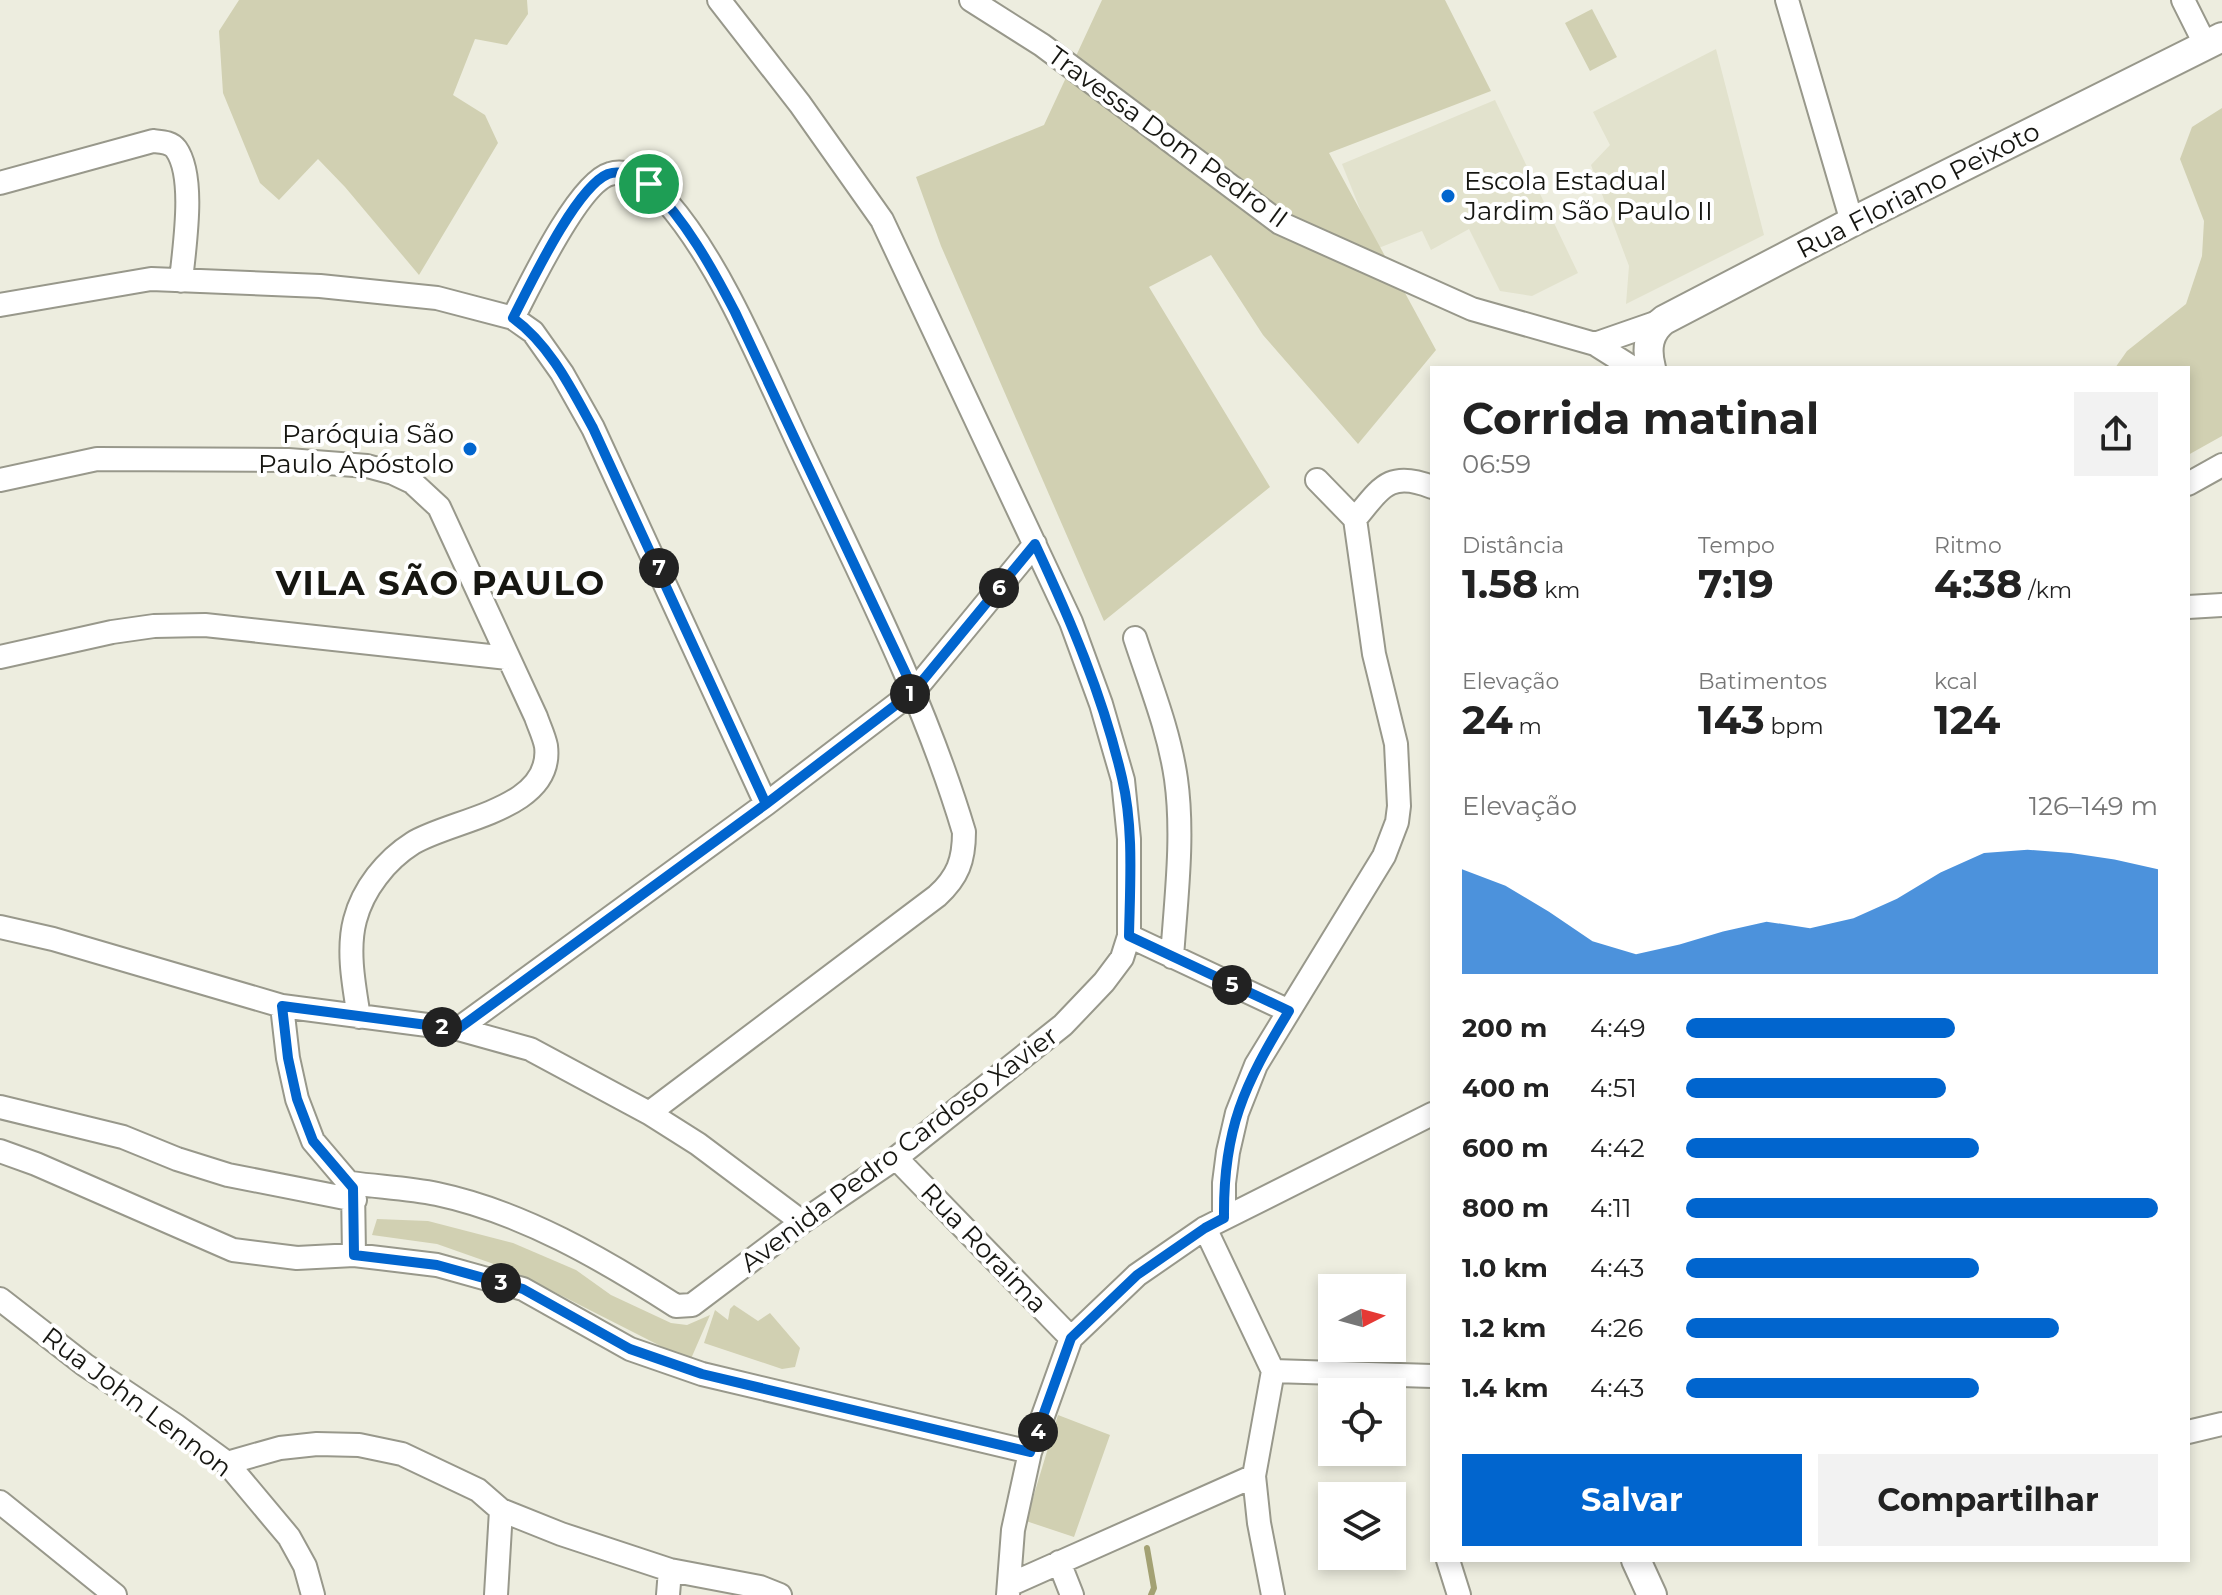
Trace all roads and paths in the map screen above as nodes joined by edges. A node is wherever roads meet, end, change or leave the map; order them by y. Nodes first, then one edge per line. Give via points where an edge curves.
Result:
1 (719, 0) edge
2 (971, 0) edge
3 (1787, 0) edge
4 (2183, 0) edge
5 (2214, 41) edge
6 (0, 183) edge
7 (1852, 222) junction
8 (181, 281) junction
9 (0, 305) edge
10 (513, 318) junction
11 (1664, 320) junction
12 (1595, 344) junction
13 (1630, 366) edge
14 (1651, 366) edge
15 (2222, 465) edge
16 (0, 480) edge
17 (1317, 480) dead end
18 (2190, 483) edge
19 (1430, 486) edge
20 (1355, 519) junction
21 (1035, 544) junction
22 (2222, 605) edge
23 (2190, 607) edge
24 (1135, 638) dead end
25 (0, 657) edge
26 (508, 658) junction
27 (914, 691) junction
28 (766, 804) junction
29 (0, 927) edge
30 (1129, 936) junction
31 (1172, 957) junction
32 (282, 1006) junction
33 (1289, 1011) junction
34 (359, 1017) junction
35 (458, 1029) junction
36 (0, 1107) edge
37 (649, 1113) junction
38 (1430, 1115) edge
39 (0, 1151) edge
40 (896, 1158) junction
41 (353, 1192) junction
42 (802, 1222) junction
43 (1214, 1223) junction
44 (354, 1255) junction
45 (0, 1299) edge
46 (1071, 1338) junction
47 (1273, 1371) junction
48 (1430, 1376) edge
49 (2222, 1424) edge
50 (2190, 1432) edge
51 (1030, 1452) junction
52 (227, 1463) junction
53 (1254, 1476) junction
54 (0, 1502) edge
55 (501, 1510) junction
56 (1059, 1562) junction
57 (1449, 1562) edge
58 (1639, 1562) edge
59 (670, 1570) junction
60 (1008, 1590) edge
61 (115, 1595) edge
62 (313, 1595) edge
63 (496, 1595) edge
64 (668, 1595) edge
65 (780, 1595) edge
66 (1072, 1595) edge
67 (1273, 1595) edge
68 (1459, 1595) edge
69 (1652, 1595) edge

1 - 21 street, Avenida Pedro Cardoso Xavier via 882,220
2 - 12 street, Travessa Dom Pedro II via 1042,45 1280,223 1472,309
3 - 7 street
4 - 5 street
5 - 7 street, Rua Floriano Peixoto
6 - 8 street via 153,141 167,142 177,150 189,199
7 - 11 street, Rua Floriano Peixoto
8 - 9 street via 126,282
8 - 10 street via 320,286 437,298
10 - 27 street via 594,182 610,173 627,173 649,184 707,257
10 - 28 street via 533,332 593,428
11 - 12 street
11 - 14 street via 1651,335
12 - 13 street, Travessa Dom Pedro II
15 - 18 street
16 - 26 street via 97,459 288,460 393,473 412,482 439,507
17 - 20 street
19 - 20 street via 1398,480 1381,488
20 - 33 street via 1374,654 1396,744 1397,822 1384,856
21 - 27 street
21 - 30 street, Avenida Pedro Cardoso Xavier via 1071,622 1123,780
22 - 23 street
24 - 31 street via 1169,738 1177,781
25 - 26 street via 112,632 205,625
26 - 34 street via 545,743 543,768 522,795 502,808 414,842 368,888 355,920 353,979
27 - 28 street
27 - 37 street via 964,832 964,853 951,884
28 - 35 street
29 - 32 street
30 - 31 street
30 - 40 street, Avenida Pedro Cardoso Xavier via 1122,958 1063,1025
31 - 33 street
32 - 34 street
32 - 41 street via 297,1099 313,1141
33 - 43 street via 1256,1065 1237,1113
34 - 35 street
35 - 37 street via 530,1049
36 - 41 street via 123,1137 228,1175
37 - 42 street
38 - 43 street
39 - 44 street via 233,1250 297,1258
40 - 42 street, Avenida Pedro Cardoso Xavier
40 - 46 street, Rua Roraima
41 - 42 street, Avenida Pedro Cardoso Xavier via 436,1194 483,1207 687,1307
41 - 44 street
43 - 46 street via 1137,1275
43 - 47 street
44 - 51 street via 437,1265 523,1289 630,1349 702,1374
45 - 52 street, Rua John Lennon
46 - 51 street
47 - 48 street
47 - 53 street
49 - 50 street
51 - 60 street via 1013,1530
52 - 55 street via 280,1448 359,1445 402,1454 441,1471 478,1490
52 - 62 street, Rua John Lennon via 289,1537
53 - 56 street
53 - 67 street
54 - 61 street
55 - 59 street
55 - 63 street
56 - 60 street
56 - 66 street
57 - 68 street
58 - 69 street
59 - 64 street
59 - 65 street

